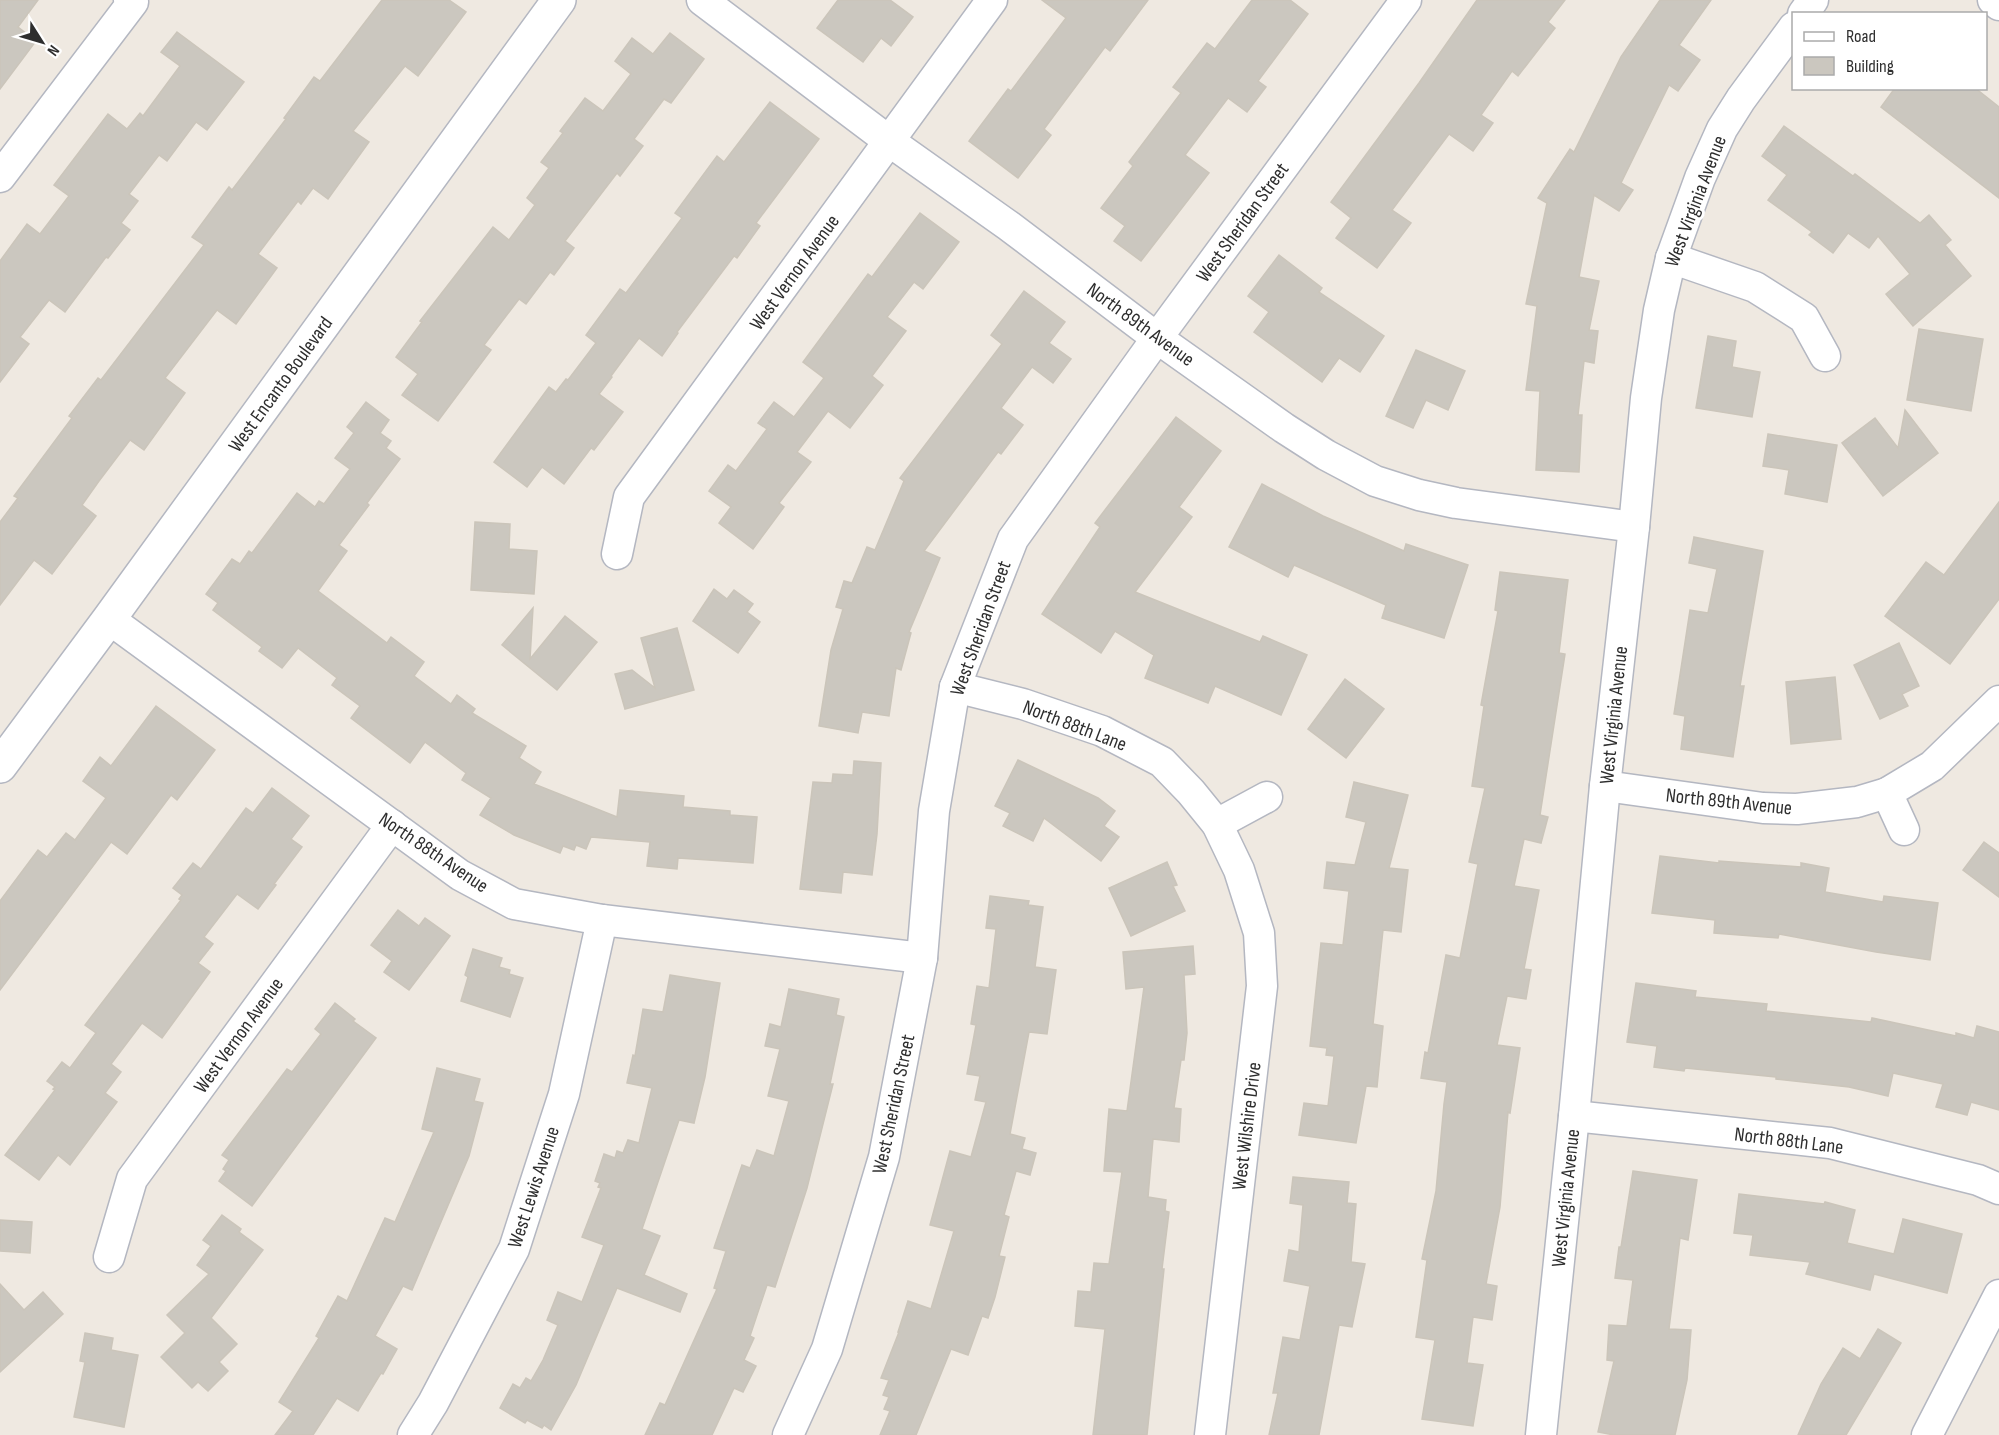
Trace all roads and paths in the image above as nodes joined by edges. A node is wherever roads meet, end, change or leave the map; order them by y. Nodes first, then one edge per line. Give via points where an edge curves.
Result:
1 (559, 0) edge
2 (702, 0) edge
3 (992, 0) edge
4 (1406, 0) edge
5 (1993, 0) edge
6 (131, 1) edge
7 (1999, 4) edge
8 (1792, 30) edge
9 (889, 141) junction
10 (0, 177) edge
11 (1671, 258) junction
12 (1157, 338) junction
13 (1824, 357) dead end
14 (1634, 527) junction
15 (617, 554) dead end
16 (110, 619) junction
17 (955, 687) junction
18 (1999, 701) edge
19 (0, 766) edge
20 (1605, 786) junction
21 (1887, 794) junction
22 (1267, 797) dead end
23 (1216, 824) junction
24 (392, 825) junction
25 (1904, 830) dead end
26 (602, 920) junction
27 (922, 958) junction
28 (1574, 1116) junction
29 (1999, 1189) edge
30 (109, 1257) dead end
31 (1999, 1295) edge
32 (413, 1435) edge
33 (788, 1435) edge
34 (1210, 1435) edge
35 (1540, 1435) edge
36 (1927, 1435) edge

1 - 16 street, West Encanto Boulevard
2 - 9 street, North 89th Avenue
3 - 9 street, West Vernon Avenue
4 - 12 street, West Sheridan Street
5 - 7 street
6 - 10 street
8 - 11 street, West Virginia Avenue via 1722,129
9 - 12 street, North 89th Avenue
9 - 15 street, West Vernon Avenue via 629,497
11 - 13 street via 1755,287 1804,318
11 - 14 street, West Virginia Avenue via 1646,398
12 - 14 street, North 89th Avenue via 1284,428 1376,481 1456,503
12 - 17 street, West Sheridan Street via 1013,539
14 - 20 street, West Virginia Avenue
16 - 19 street, West Encanto Boulevard
16 - 24 street, North 88th Avenue
17 - 23 street, North 88th Lane via 1023,704 1102,731 1162,762
17 - 27 street, West Sheridan Street via 934,811
18 - 21 street, North 89th Avenue via 1932,766
20 - 21 street, North 89th Avenue via 1763,808 1797,809
20 - 28 street, West Virginia Avenue
21 - 25 street
22 - 23 street
23 - 34 street, West Wilshire Drive via 1239,870 1259,933 1262,986
24 - 26 street, North 88th Avenue via 460,875 514,904
24 - 30 street, West Vernon Avenue via 132,1179
26 - 27 street, North 88th Avenue
26 - 32 street, West Lewis Avenue via 564,1094 514,1250
27 - 33 street, West Sheridan Street via 884,1157 827,1349
28 - 29 street, North 88th Lane via 1830,1143 1978,1180
28 - 35 street, West Virginia Avenue
31 - 36 street

